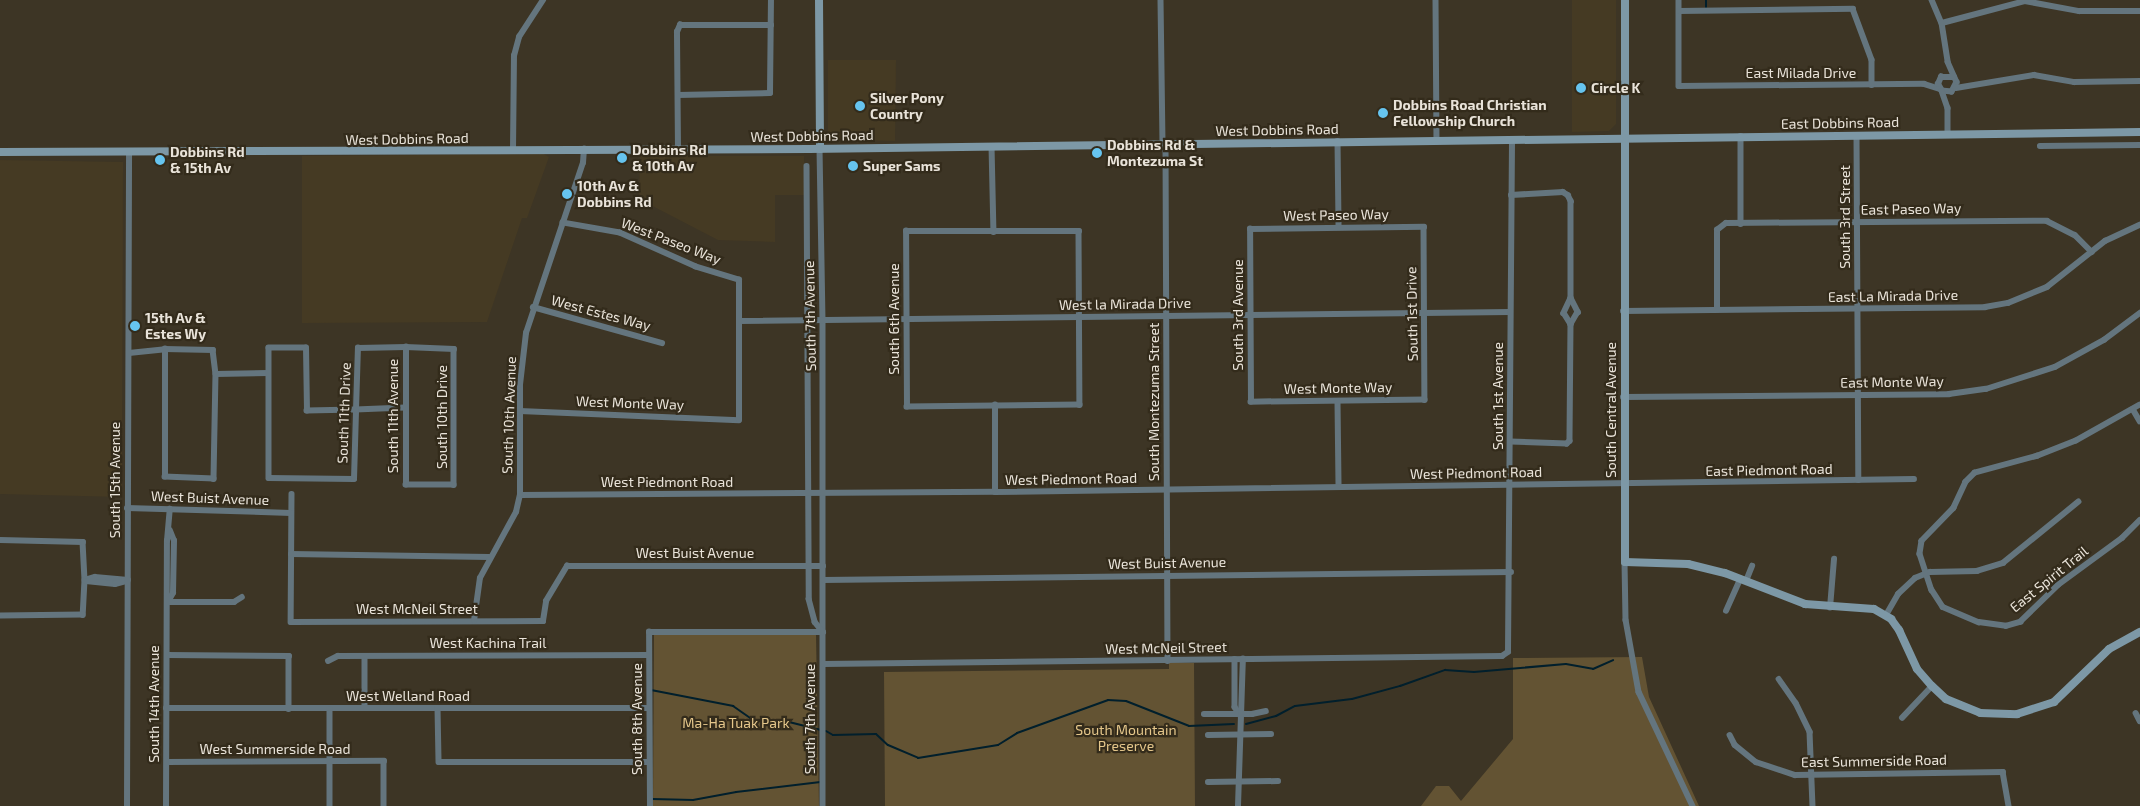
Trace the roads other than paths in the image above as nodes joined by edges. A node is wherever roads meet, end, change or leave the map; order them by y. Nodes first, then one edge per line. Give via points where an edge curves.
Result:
1 (543, 0) edge
2 (771, 0) edge
3 (819, 0) edge
4 (1161, 0) edge
5 (1436, 0) edge
6 (1624, 0) edge
7 (1679, 0) edge
8 (1932, 0) edge
9 (1679, 11) junction
10 (2140, 11) edge
11 (1942, 23) junction
12 (771, 24) junction
13 (1948, 62) junction
14 (1940, 78) junction
15 (1955, 78) junction
16 (2140, 81) edge
17 (1924, 84) junction
18 (1975, 84) junction
19 (1872, 85) junction
20 (1955, 89) junction
21 (1941, 90) junction
22 (678, 95) junction
23 (1948, 108) junction
24 (2140, 132) edge
25 (2056, 133) junction
26 (1948, 134) junction
27 (1857, 135) junction
28 (1741, 136) junction
29 (1624, 138) junction
30 (1512, 140) junction
31 (1338, 141) junction
32 (1437, 141) junction
33 (1164, 144) junction
34 (2140, 145) edge
35 (992, 146) junction
36 (2040, 146) dead end
37 (2056, 146) junction
38 (584, 149) junction
39 (820, 149) junction
40 (513, 150) junction
41 (678, 150) junction
42 (0, 152) edge
43 (129, 154) junction
44 (807, 166) dead end
45 (1510, 195) junction
46 (1858, 222) junction
47 (563, 223) junction
48 (1741, 224) junction
49 (2140, 225) edge
50 (1339, 227) junction
51 (1424, 227) joint
52 (1250, 229) joint
53 (994, 232) junction
54 (2092, 252) junction
55 (1571, 298) junction
56 (533, 307) junction
57 (1858, 308) junction
58 (1717, 310) junction
59 (1623, 311) junction
60 (1510, 312) junction
61 (1424, 313) junction
62 (2140, 313) edge
63 (1250, 315) junction
64 (1080, 317) junction
65 (1167, 317) junction
66 (907, 319) junction
67 (808, 320) junction
68 (823, 320) junction
69 (739, 321) junction
70 (1571, 324) junction
71 (662, 342) dead end
72 (406, 347) junction
73 (165, 349) junction
74 (129, 353) junction
75 (268, 373) junction
76 (216, 374) junction
77 (1858, 395) junction
78 (1623, 397) junction
79 (1426, 400) joint
80 (1251, 402) joint
81 (1338, 402) junction
82 (995, 405) junction
83 (2140, 405) edge
84 (405, 408) junction
85 (2133, 409) junction
86 (356, 410) junction
87 (520, 411) junction
88 (2140, 421) edge
89 (1511, 442) junction
90 (1914, 479) dead end
91 (1859, 480) junction
92 (1624, 484) junction
93 (406, 485) joint
94 (1511, 485) junction
95 (1339, 487) junction
96 (1167, 490) junction
97 (995, 492) junction
98 (292, 494) dead end
99 (810, 494) junction
100 (824, 494) junction
101 (520, 495) junction
102 (2078, 502) dead end
103 (128, 508) junction
104 (170, 509) junction
105 (292, 513) junction
106 (2140, 520) edge
107 (0, 540) edge
108 (292, 554) junction
109 (489, 556) junction
110 (1834, 559) dead end
111 (1625, 562) junction
112 (810, 566) junction
113 (824, 566) junction
114 (1752, 566) dead end
115 (1510, 572) junction
116 (1926, 573) junction
117 (1168, 576) junction
118 (85, 580) junction
119 (128, 580) junction
120 (823, 580) junction
121 (1743, 580) junction
122 (242, 597) dead end
123 (168, 602) junction
124 (1830, 608) junction
125 (1726, 612) dead end
126 (1886, 615) junction
127 (0, 616) edge
128 (474, 621) junction
129 (543, 621) joint
130 (823, 632) junction
131 (2140, 632) edge
132 (1508, 652) joint
133 (649, 655) junction
134 (167, 656) junction
135 (365, 656) junction
136 (1243, 659) junction
137 (1168, 660) junction
138 (1235, 660) junction
139 (328, 661) dead end
140 (823, 664) junction
141 (1779, 679) dead end
142 (1932, 686) junction
143 (166, 708) junction
144 (289, 708) junction
145 (365, 708) junction
146 (438, 708) junction
147 (649, 708) junction
148 (330, 709) junction
149 (1266, 711) dead end
150 (1239, 713) junction
151 (2136, 713) dead end
152 (1204, 714) dead end
153 (1902, 718) dead end
154 (2140, 721) edge
155 (1239, 734) junction
156 (1271, 734) dead end
157 (1730, 734) dead end
158 (1208, 735) dead end
159 (330, 761) junction
160 (166, 762) junction
161 (649, 762) junction
162 (1812, 775) junction
163 (1278, 781) dead end
164 (1208, 782) dead end
165 (1239, 782) junction
166 (127, 806) edge
167 (166, 806) edge
168 (330, 806) edge
169 (384, 806) edge
170 (650, 806) edge
171 (823, 806) edge
172 (1238, 806) edge
173 (1693, 806) edge
174 (1813, 806) edge
175 (2009, 806) edge

1 - 40 street via 519,36 514,56
2 - 12 street
3 - 39 main road, South 7th Avenue
4 - 33 street, South Montezuma Street
5 - 32 street
6 - 29 main road, South Central Avenue
7 - 9 street
8 - 11 street
9 - 19 street via 1853,9 1872,60
9 - 19 street, East Milada Drive via 1679,86
10 - 11 street via 2079,11 2025,0
11 - 13 street
12 - 22 street via 770,93
12 - 22 street via 680,25 677,32
13 - 14 street
13 - 15 street
14 - 15 street, East Milada Drive via 1948,74
14 - 17 street, East Milada Drive
14 - 21 street
15 - 18 street
15 - 20 street
16 - 18 street via 2074,82 2034,75
17 - 19 street, East Milada Drive
17 - 21 street, East Milada Drive
18 - 20 street
20 - 21 street
20 - 23 street
21 - 23 street
22 - 41 street
23 - 26 street
24 - 25 main road, East Dobbins Road
25 - 26 main road, East Dobbins Road
25 - 37 street
26 - 27 main road, East Dobbins Road
27 - 28 main road, East Dobbins Road
27 - 46 street, South 3rd Street
28 - 29 main road, East Dobbins Road
28 - 48 street
29 - 30 main road, West Dobbins Road
29 - 59 main road, South Central Avenue
30 - 32 main road, West Dobbins Road
30 - 45 street, South 1st Avenue
31 - 32 main road, West Dobbins Road
31 - 33 main road, West Dobbins Road
31 - 50 street
33 - 35 main road, West Dobbins Road
33 - 65 street, South Montezuma Street
34 - 37 street
35 - 39 main road, West Dobbins Road
35 - 53 street
36 - 37 street
38 - 40 main road, West Dobbins Road
38 - 41 main road, West Dobbins Road
38 - 47 street, South 10th Avenue via 583,163
39 - 41 main road, West Dobbins Road
39 - 68 street, South 7th Avenue
40 - 43 main road, West Dobbins Road
42 - 43 main road, West Dobbins Road
43 - 74 street, South 15th Avenue
44 - 67 street, South 7th Avenue
45 - 55 street via 1563,192 1571,200
45 - 60 street, South 1st Avenue
46 - 48 street, East Paseo Way
46 - 54 street, East Paseo Way via 2047,221 2075,235
46 - 57 street, South 3rd Street
47 - 56 street, South 10th Avenue
47 - 69 street, West Paseo Way via 620,233 696,267 739,280
48 - 58 street, East Paseo Way via 1720,225 1717,230
49 - 54 street, East La Mirada Drive via 2118,234
50 - 51 street, West Paseo Way
50 - 52 street, West Paseo Way
51 - 61 street, South 1st Drive
52 - 63 street, South 3rd Avenue
53 - 64 street via 1079,231
53 - 66 street, South 6th Avenue via 906,231
54 - 57 street, East La Mirada Drive via 2047,287 2008,303 1985,307
55 - 70 street via 1578,312
55 - 70 street via 1564,313
56 - 71 street, West Estes Way
56 - 87 street, South 10th Avenue via 523,351
57 - 58 street, East La Mirada Drive
57 - 77 street, South 3rd Street
58 - 59 street, East La Mirada Drive
59 - 78 main road, South Central Avenue
60 - 61 street, West la Mirada Drive
60 - 89 street, South 1st Avenue
61 - 63 street, West la Mirada Drive
61 - 79 street, South 1st Drive
62 - 77 street, East Monte Way via 2093,348 2055,367 2010,383 1949,394
63 - 65 street, West la Mirada Drive
63 - 80 street, South 3rd Avenue
64 - 65 street, West la Mirada Drive
64 - 66 street, West la Mirada Drive
64 - 82 street via 1080,404
65 - 96 street, South Montezuma Street
66 - 68 street, West la Mirada Drive
66 - 82 street, South 6th Avenue via 907,406
67 - 68 street, West la Mirada Drive
67 - 69 street, West la Mirada Drive
67 - 99 street, South 7th Avenue
68 - 100 street, South 7th Avenue
69 - 87 street, West Monte Way via 739,420
70 - 89 street via 1571,436 1567,444
72 - 84 street, South 11th Avenue
72 - 86 street, South 11th Drive via 358,348
72 - 93 street, South 10th Drive via 454,349 454,485
73 - 74 street
73 - 76 street via 213,350
73 - 76 street via 165,477 214,479
74 - 103 street, South 15th Avenue
75 - 76 street
75 - 86 street via 269,348 306,348 307,411
75 - 86 street, South 11th Drive via 269,478 354,479
77 - 78 street, East Monte Way
77 - 91 street, South 3rd Street
78 - 92 main road, South Central Avenue
79 - 81 street, West Monte Way
80 - 81 street, West Monte Way
81 - 95 street
82 - 97 street
83 - 85 street
84 - 86 street
84 - 93 street, South 11th Avenue
85 - 88 street
85 - 116 street via 2097,431 2038,456 1975,473 1966,482 1954,508 1922,541 1920,554
87 - 101 street, South 10th Avenue
89 - 94 street, South 1st Avenue
90 - 91 street, East Piedmont Road
91 - 92 street, East Piedmont Road
92 - 94 street, West Piedmont Road
92 - 111 main road, South Central Avenue
94 - 95 street, West Piedmont Road
94 - 115 street, South 1st Avenue
95 - 96 street, West Piedmont Road
96 - 97 street, West Piedmont Road
96 - 117 street, South Montezuma Street
97 - 100 street, West Piedmont Road
98 - 105 street
99 - 100 street, West Piedmont Road
99 - 101 street, West Piedmont Road
99 - 112 street, South 7th Avenue
100 - 113 street, South 7th Avenue
101 - 109 street, South 10th Avenue via 514,519
102 - 116 street via 2003,563 1977,571
103 - 104 street, West Buist Avenue
103 - 119 street, South 15th Avenue
104 - 105 street, West Buist Avenue
104 - 123 street, South 14th Avenue
105 - 108 street
106 - 116 street, East Spirit Trail via 2122,538 2058,585 2020,622 2006,626 1979,622 1943,607
107 - 118 street via 83,542
108 - 109 street
108 - 128 street, West McNeil Street via 291,622
109 - 128 street, South 10th Avenue via 478,589
110 - 124 street
111 - 121 main road via 1688,564
111 - 173 street, South Central Avenue via 1626,620 1639,692
112 - 113 street, West Buist Avenue
112 - 129 street, West Buist Avenue via 567,566 546,601
112 - 130 street, South 7th Avenue via 811,613
113 - 120 street, South 7th Avenue
114 - 121 street
115 - 117 street, West Buist Avenue
115 - 132 street, South 1st Avenue
116 - 126 street via 1909,583
117 - 120 street, West Buist Avenue
117 - 137 street, South Montezuma Street
118 - 119 street
118 - 127 street via 83,615
119 - 166 street, South 15th Avenue
120 - 130 street, South 7th Avenue
121 - 124 main road via 1787,599
121 - 125 street
122 - 123 street via 234,602
123 - 134 street, South 14th Avenue
124 - 126 main road via 1874,609
126 - 142 main road via 1899,630 1917,669
128 - 129 street, West McNeil Street
130 - 133 street, South 8th Avenue via 649,632
130 - 140 street, South 7th Avenue
131 - 142 main road via 2109,649 2063,696 2028,712 1980,713 1946,699
132 - 136 street, West McNeil Street via 1502,656
133 - 135 street, West Kachina Trail
133 - 147 street, South 8th Avenue
134 - 143 street, South 14th Avenue
134 - 144 street via 289,656
135 - 139 street, West Kachina Trail via 338,656
135 - 145 street
136 - 138 street, West McNeil Street
136 - 150 street
137 - 138 street, West McNeil Street
137 - 140 street, West McNeil Street
138 - 150 street
140 - 171 street, South 7th Avenue
141 - 162 street via 1806,721 1812,745
142 - 153 street
143 - 144 street, West Welland Road
143 - 160 street, South 14th Avenue
144 - 148 street, West Welland Road
145 - 146 street, West Welland Road
145 - 148 street, West Welland Road
146 - 147 street, West Welland Road
146 - 161 street via 439,762
147 - 161 street, South 8th Avenue
148 - 159 street
149 - 150 street
150 - 152 street
150 - 155 street
151 - 154 street
155 - 156 street
155 - 158 street
155 - 165 street
157 - 162 street, East Summerside Road via 1736,745 1756,762 1778,771
159 - 160 street, West Summerside Road
159 - 168 street
159 - 169 street, West Summerside Road via 384,761
160 - 167 street, South 14th Avenue
161 - 170 street, South 8th Avenue
162 - 174 street
162 - 175 street, East Summerside Road via 2003,772
163 - 165 street
164 - 165 street
165 - 172 street

